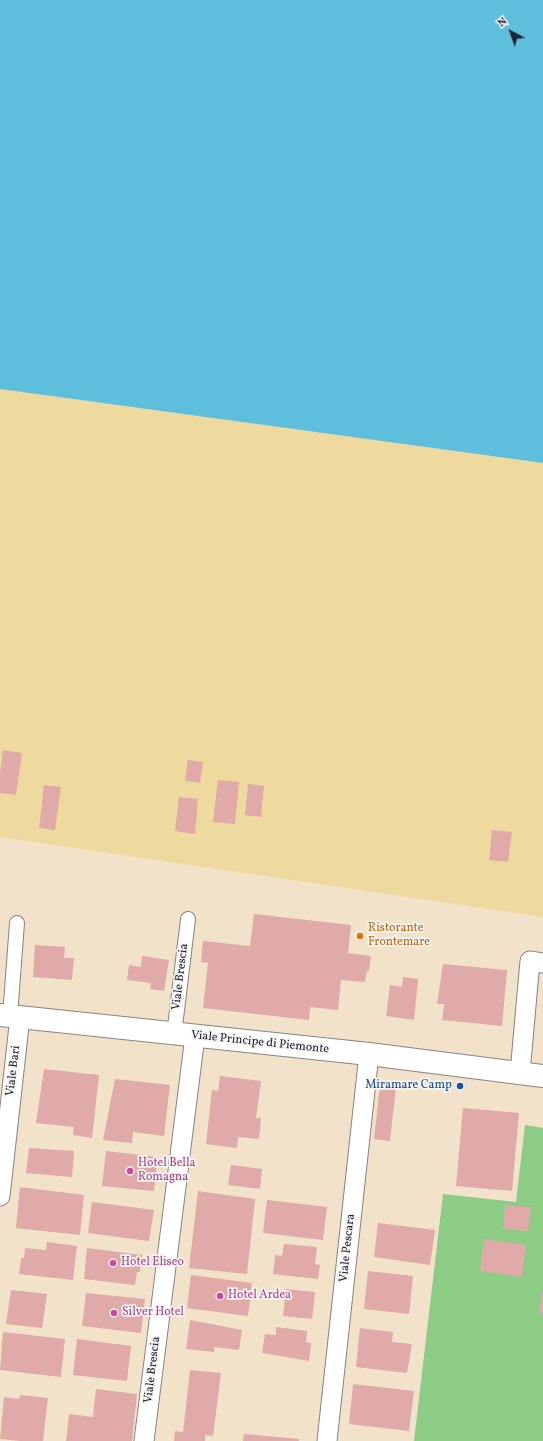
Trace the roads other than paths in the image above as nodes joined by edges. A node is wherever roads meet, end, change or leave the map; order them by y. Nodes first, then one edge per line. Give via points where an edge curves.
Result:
1 (188, 919) dead end
2 (17, 923) dead end
3 (543, 963) edge
4 (10, 1016) edge
5 (174, 1034) junction
6 (195, 1036) junction
7 (369, 1054) junction
8 (520, 1073) junction
9 (543, 1076) edge
10 (0, 1196) edge
11 (144, 1441) edge
12 (327, 1441) edge

1 - 5 street, Viale Brescia
2 - 4 street, Viale Bari
3 - 8 street via 530,961
4 - 5 street, Viale Principe di Piemonte
4 - 10 street, Viale Bari
5 - 6 street, Viale Principe di Piemonte
6 - 7 street, Viale Principe di Piemonte
6 - 11 street, Viale Brescia
7 - 8 street, Viale Principe di Piemonte
7 - 12 street, Viale Pescara
8 - 9 street, Viale Principe di Piemonte

